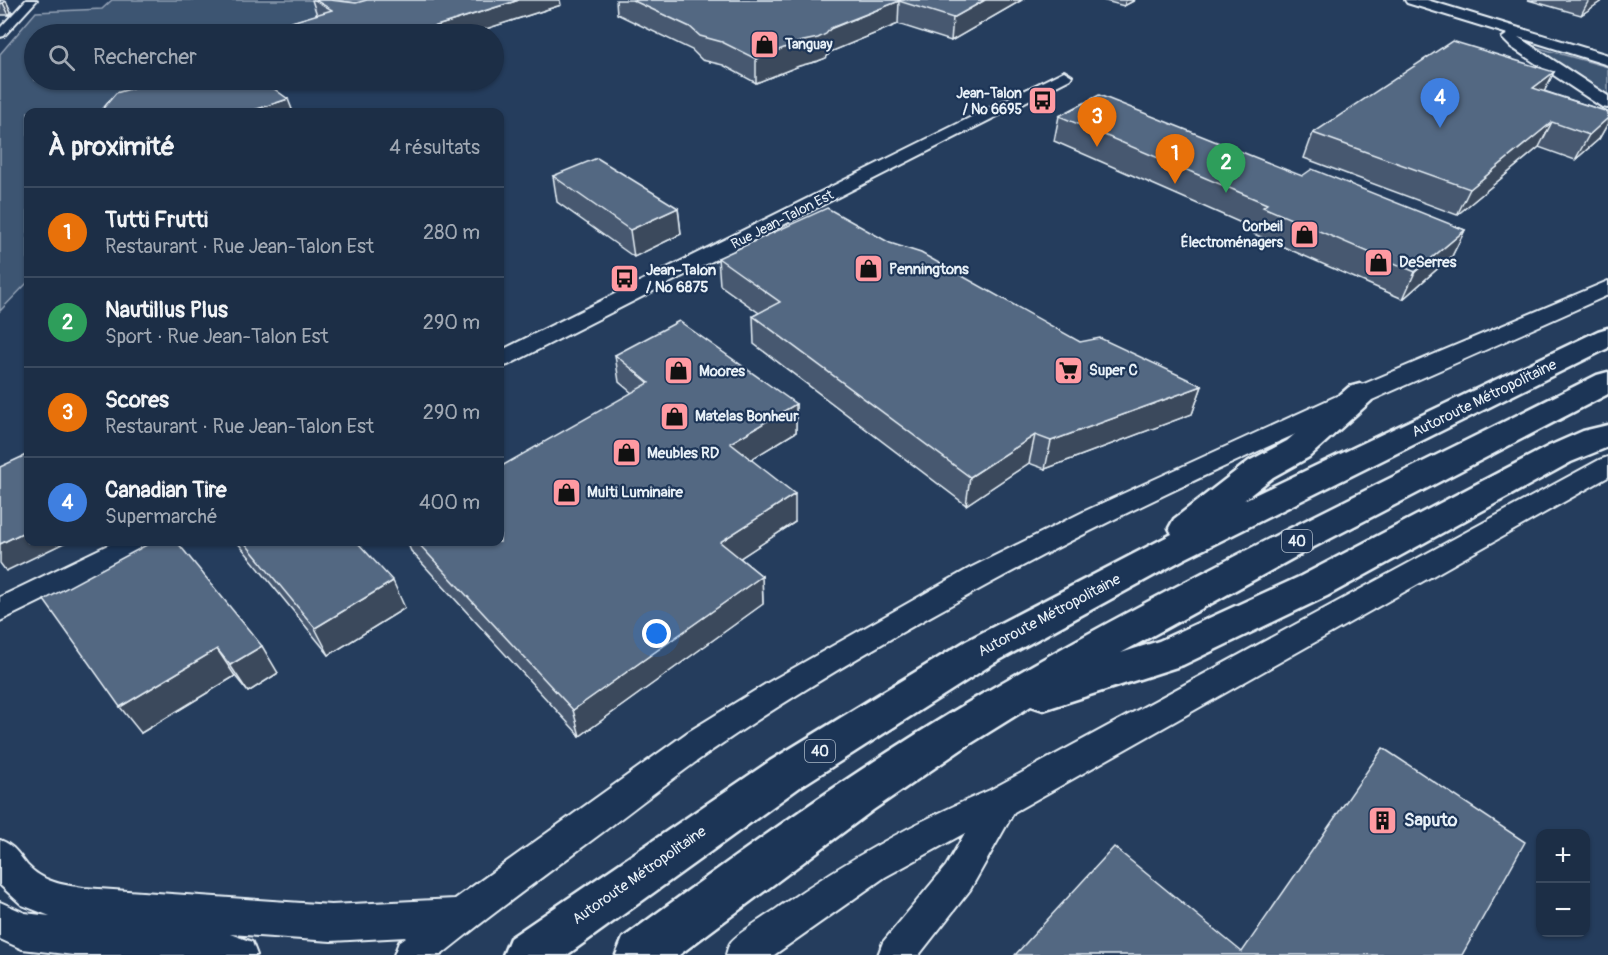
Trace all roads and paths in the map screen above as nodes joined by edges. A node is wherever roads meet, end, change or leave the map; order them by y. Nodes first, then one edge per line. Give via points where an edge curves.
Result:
1 (32, 0) edge
2 (1412, 0) edge
3 (1444, 0) edge
4 (1502, 28) junction
5 (0, 34) edge
6 (1608, 46) edge
7 (1608, 60) edge
8 (1064, 76) dead end
9 (1608, 103) edge
10 (1606, 286) edge
11 (1608, 337) edge
12 (504, 358) edge
13 (1608, 382) edge
14 (1360, 394) junction
15 (1608, 436) edge
16 (1608, 466) edge
17 (129, 546) edge
18 (1130, 572) junction
19 (0, 610) edge
20 (990, 709) junction
21 (1002, 801) junction
22 (0, 856) edge
23 (460, 916) junction
24 (0, 920) edge
25 (239, 955) edge
26 (412, 955) edge
27 (526, 955) edge
28 (640, 955) edge
29 (744, 955) edge
30 (896, 955) edge

1 - 5 street
2 - 4 main road
3 - 6 main road
4 - 7 main road
4 - 9 main road via 1516,44
8 - 12 main road, Rue Jean-Talon Est
10 - 14 main road
11 - 18 highway, Autoroute Métropolitaine / 40
13 - 20 highway, 40 via 1138,623
14 - 18 highway via 1298,450 1261,469
14 - 23 main road via 1077,527 869,637 699,742
15 - 20 highway via 1594,438 1560,454 1314,586 1169,654
16 - 21 main road
17 - 19 main road
18 - 27 highway, Autoroute Métropolitaine / 40 via 980,651 839,738
20 - 28 highway, 40 via 831,814
21 - 29 main road via 921,837 861,872
21 - 30 main road via 958,878
22 - 23 main road via 20,884 30,891 84,906 332,923
23 - 26 main road
24 - 25 main road via 34,933 210,946

